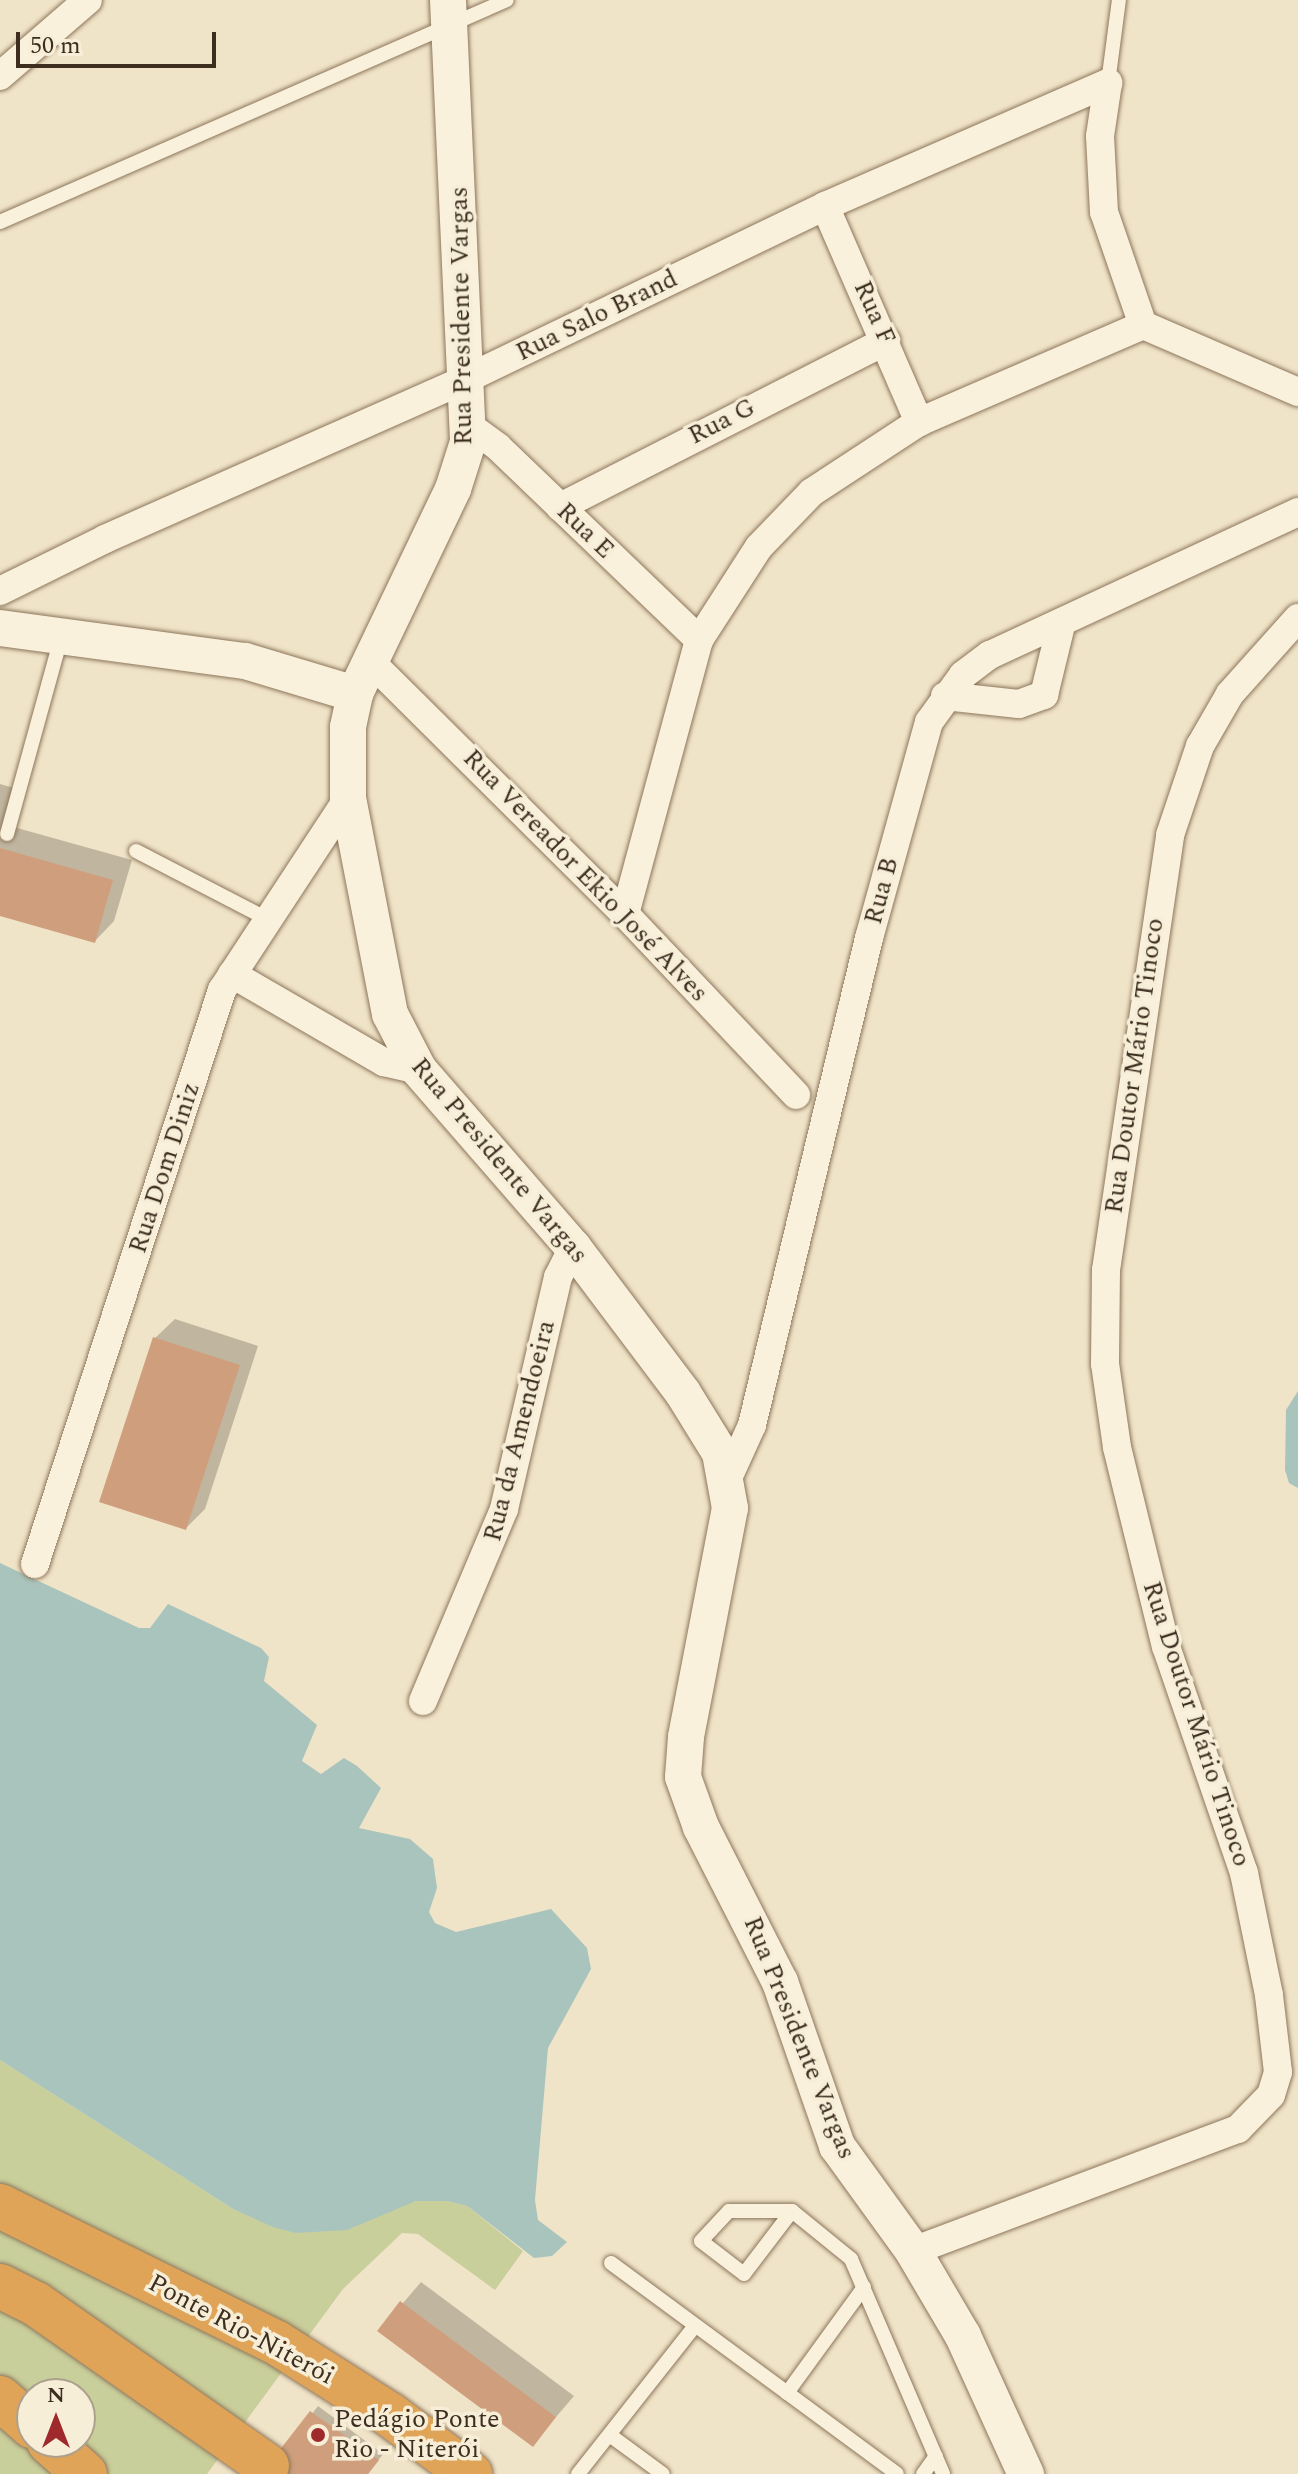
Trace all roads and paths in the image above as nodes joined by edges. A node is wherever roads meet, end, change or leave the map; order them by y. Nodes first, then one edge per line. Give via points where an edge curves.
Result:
1 (88, 0) edge
2 (507, 0) edge
3 (1119, 0) edge
4 (449, 13) edge
5 (0, 76) edge
6 (1108, 83) junction
7 (825, 206) junction
8 (0, 222) edge
9 (1143, 325) junction
10 (886, 341) junction
11 (468, 378) junction
12 (1298, 392) edge
13 (919, 422) junction
14 (468, 425) junction
15 (560, 507) junction
16 (1298, 512) edge
17 (0, 591) edge
18 (1298, 618) edge
19 (1061, 625) junction
20 (0, 628) edge
21 (62, 635) junction
22 (699, 640) junction
23 (370, 661) junction
24 (355, 694) junction
25 (945, 696) junction
26 (348, 798) junction
27 (7, 834) dead end
28 (136, 851) dead end
29 (625, 914) junction
30 (267, 919) junction
31 (232, 974) junction
32 (419, 1070) junction
33 (796, 1095) dead end
34 (573, 1247) junction
35 (728, 1478) junction
36 (35, 1564) dead end
37 (423, 1701) dead end
38 (0, 2206) edge
39 (792, 2211) junction
40 (913, 2251) junction
41 (611, 2263) dead end
42 (0, 2286) edge
43 (864, 2287) junction
44 (695, 2326) junction
45 (787, 2393) junction
46 (0, 2398) edge
47 (16, 2412) edge
48 (611, 2436) junction
49 (936, 2456) junction
50 (67, 2458) edge
51 (267, 2466) dead end
52 (85, 2474) edge
53 (470, 2474) edge
54 (578, 2474) edge
55 (663, 2474) edge
56 (897, 2474) edge
57 (923, 2474) edge
58 (943, 2474) edge
59 (1026, 2474) edge

1 - 5 street
2 - 4 lane
3 - 6 lane
4 - 8 lane
4 - 11 street, Rua Presidente Vargas
6 - 7 street, Rua Salo Brand
6 - 9 street via 1100,136 1104,212
7 - 10 street, Rua F
7 - 11 street, Rua Salo Brand
9 - 12 street
9 - 13 street
10 - 13 street, Rua F
10 - 15 street, Rua G
11 - 14 street, Rua Presidente Vargas
11 - 17 street, Rua Salo Brand
13 - 22 street via 812,492 759,547
14 - 15 street, Rua E
14 - 23 street, Rua Presidente Vargas via 464,463
15 - 22 street, Rua E
16 - 19 street, Rua B
18 - 40 street, Rua Doutor Mário Tinoco via 1230,694 1200,746 1170,835 1106,1270 1105,1364 1117,1447 1166,1647 1244,1873 1277,2041 1278,2072 1271,2095 1238,2129
19 - 25 street, Rua B via 990,655
19 - 25 street via 1044,695 1019,704
20 - 21 street
21 - 24 street via 259,664
21 - 27 lane
22 - 29 street
23 - 24 street, Rua Presidente Vargas
23 - 29 street, Rua Vereador Ekio José Alves
24 - 26 street, Rua Presidente Vargas via 348,727
25 - 35 street, Rua B via 918,751 821,1128 752,1425
26 - 30 street, Rua Dom Diniz
26 - 32 street, Rua Presidente Vargas via 390,1014
28 - 30 lane
29 - 33 street, Rua Vereador Ekio José Alves
30 - 31 street, Rua Dom Diniz
31 - 32 street via 384,1062
31 - 36 street, Rua Dom Diniz
32 - 34 street, Rua Presidente Vargas
34 - 35 street, Rua Presidente Vargas via 683,1393 720,1453
34 - 37 street, Rua da Amendoeira via 558,1277 520,1451 494,1537
35 - 40 street, Rua Presidente Vargas via 727,1529 694,1691 683,1777 701,1827 780,1982 837,2146
38 - 53 highway, Ponte Rio-Niterói via 277,2343 389,2414
39 - 39 lane via 744,2274 701,2241 729,2211
39 - 43 lane via 851,2259
40 - 59 street, Rua Presidente Vargas via 963,2336
41 - 44 lane
42 - 51 highway via 36,2304
43 - 45 lane
43 - 49 lane
44 - 45 lane
44 - 48 lane
45 - 56 lane
46 - 47 highway
48 - 54 lane
48 - 55 lane
49 - 57 lane
49 - 58 lane
50 - 52 highway

